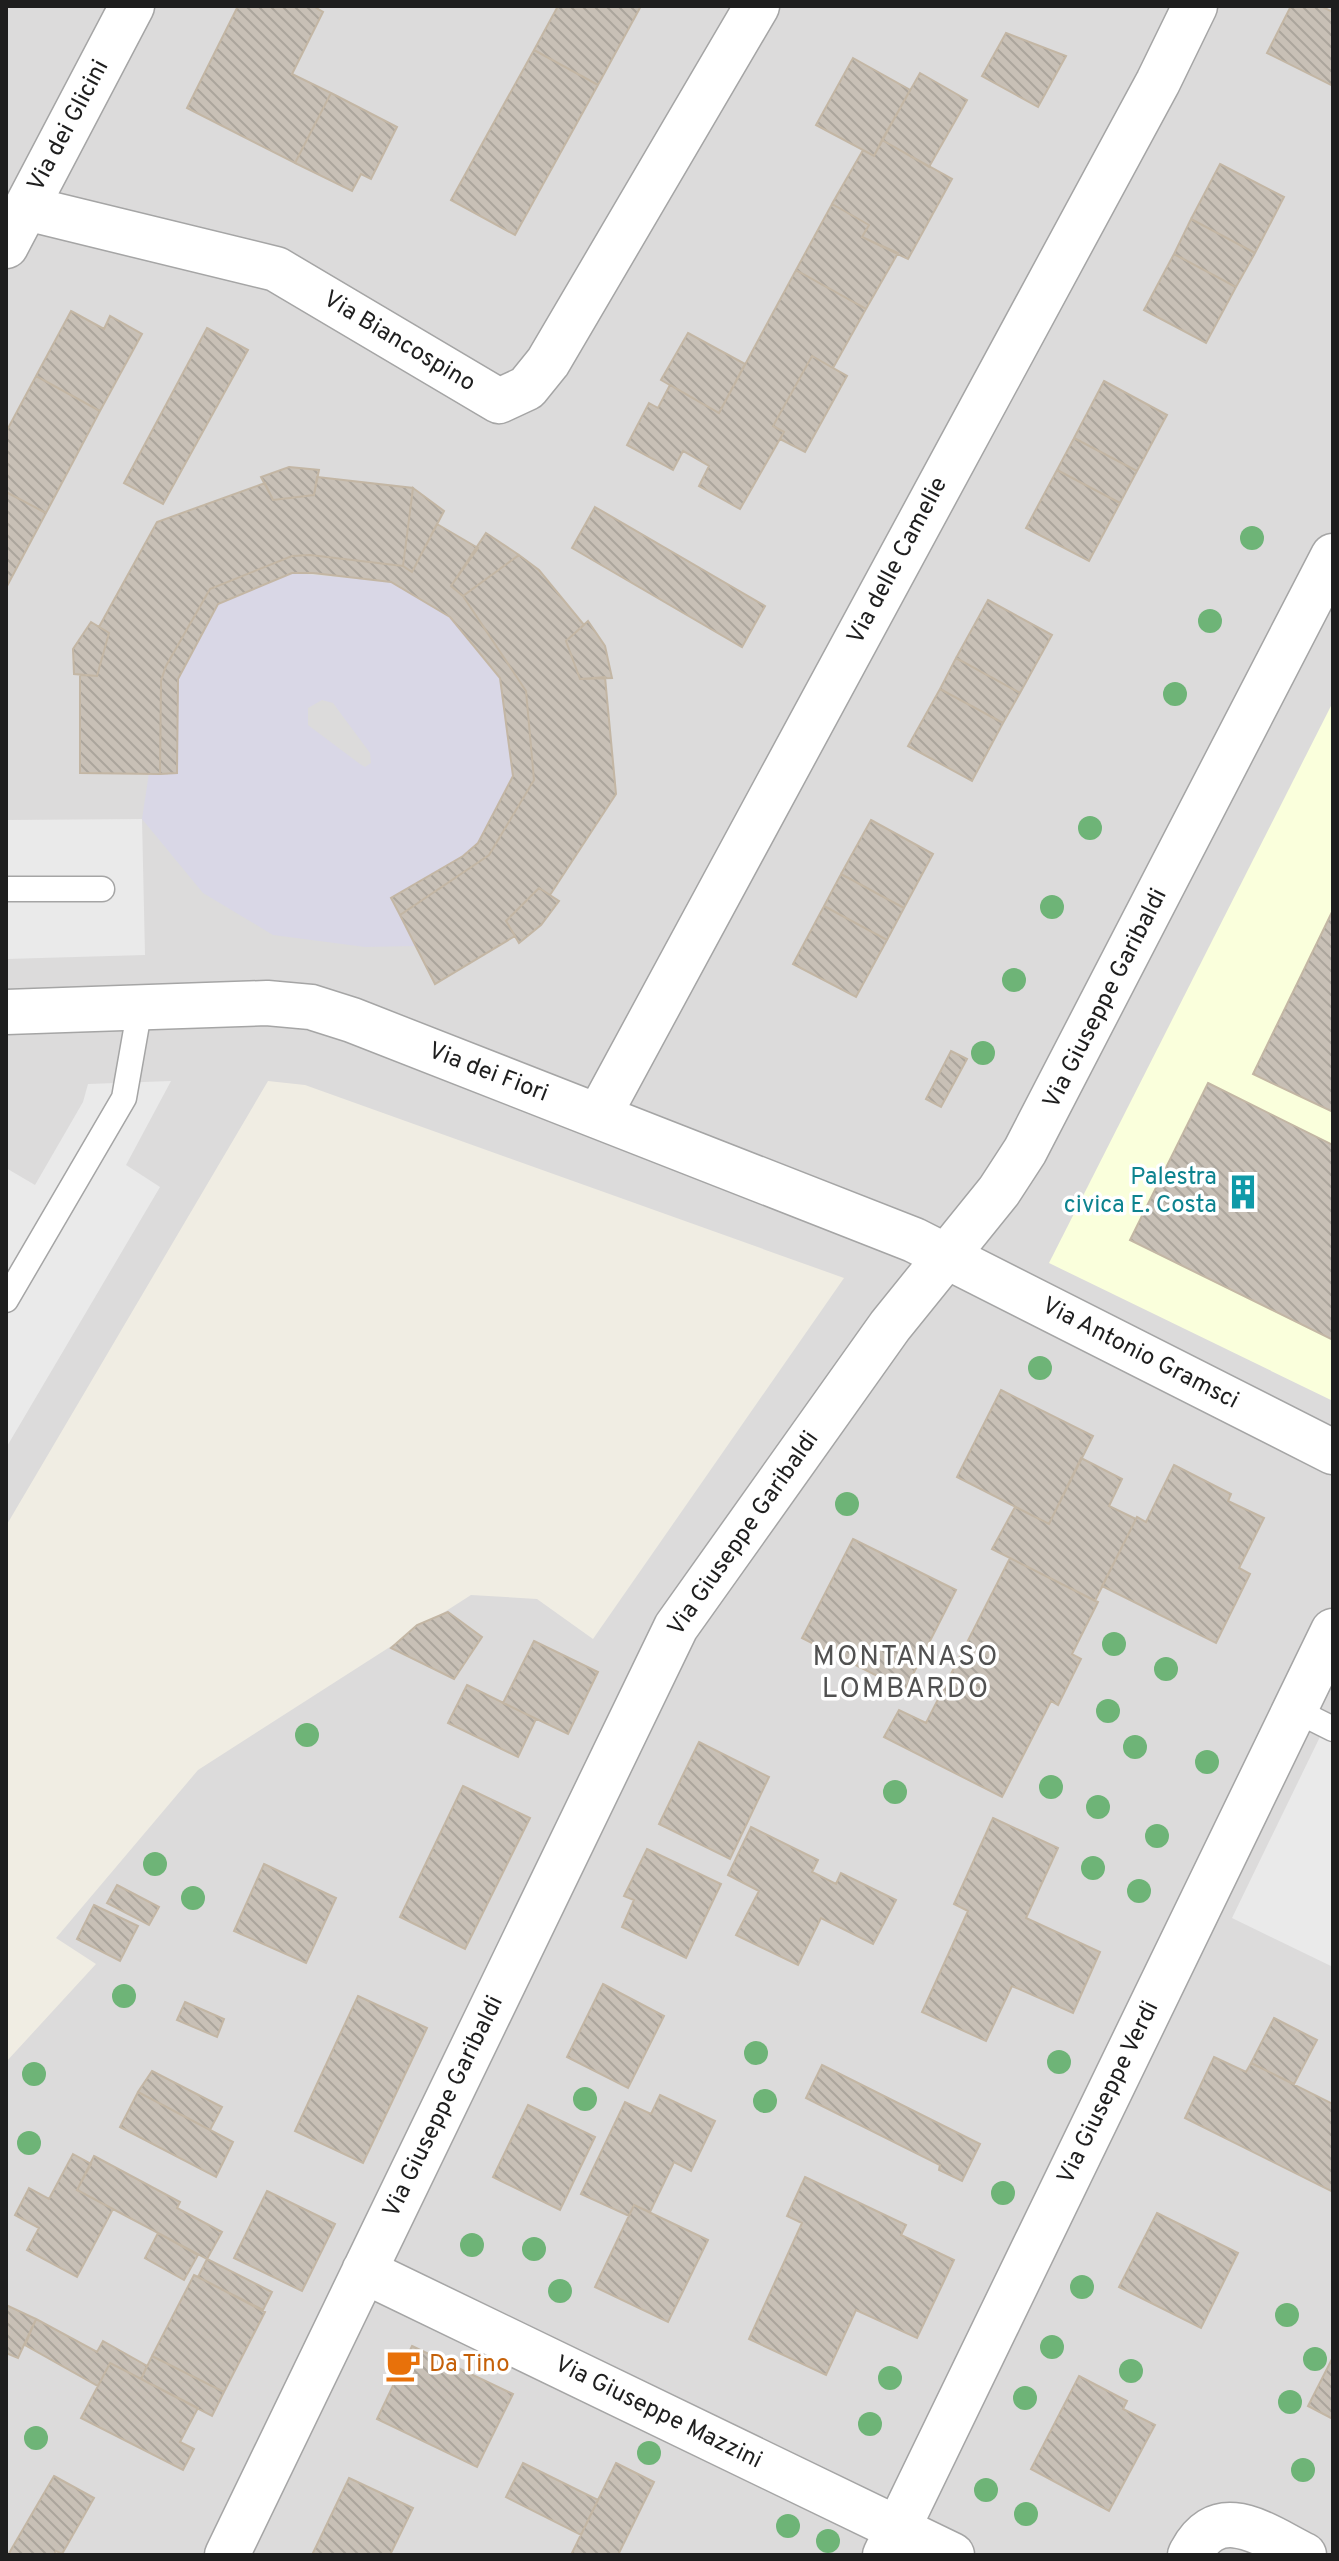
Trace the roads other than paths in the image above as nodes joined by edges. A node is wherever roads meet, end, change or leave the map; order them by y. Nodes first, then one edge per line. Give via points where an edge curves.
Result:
1 (132, 6) edge
2 (757, 6) edge
3 (1195, 6) edge
4 (16, 227) edge
5 (1333, 556) edge
6 (6, 889) edge
7 (102, 889) dead end
8 (140, 1007) junction
9 (6, 1012) edge
10 (599, 1115) junction
11 (947, 1255) junction
12 (6, 1300) edge
13 (1333, 1452) edge
14 (1333, 1631) edge
15 (1295, 1710) junction
16 (1333, 1729) edge
17 (364, 2271) junction
18 (892, 2542) edge
19 (1199, 2542) edge
20 (227, 2555) edge
21 (952, 2555) edge
22 (1304, 2555) edge

1 - 4 street, Via dei Glicini
2 - 4 street, Via Biancospino via 548,362 527,388 499,401 276,269
3 - 10 street, Via delle Camelie
5 - 11 street, Via Giuseppe Garibaldi via 1049,1111 999,1191
6 - 7 lane
8 - 9 street, Via dei Fiori
8 - 10 street, Via dei Fiori via 311,1007
8 - 12 lane via 124,1098
10 - 11 street, Via dei Fiori
11 - 13 street, Via Antonio Gramsci
11 - 17 street, Via Giuseppe Garibaldi via 890,1326 676,1627
14 - 15 street, Via Giuseppe Verdi
15 - 16 lane
15 - 18 street, Via Giuseppe Verdi
17 - 18 street, Via Giuseppe Mazzini
17 - 20 street, Via Giuseppe Garibaldi
18 - 21 street, Via Giuseppe Mazzini
19 - 22 street via 1230,2524

